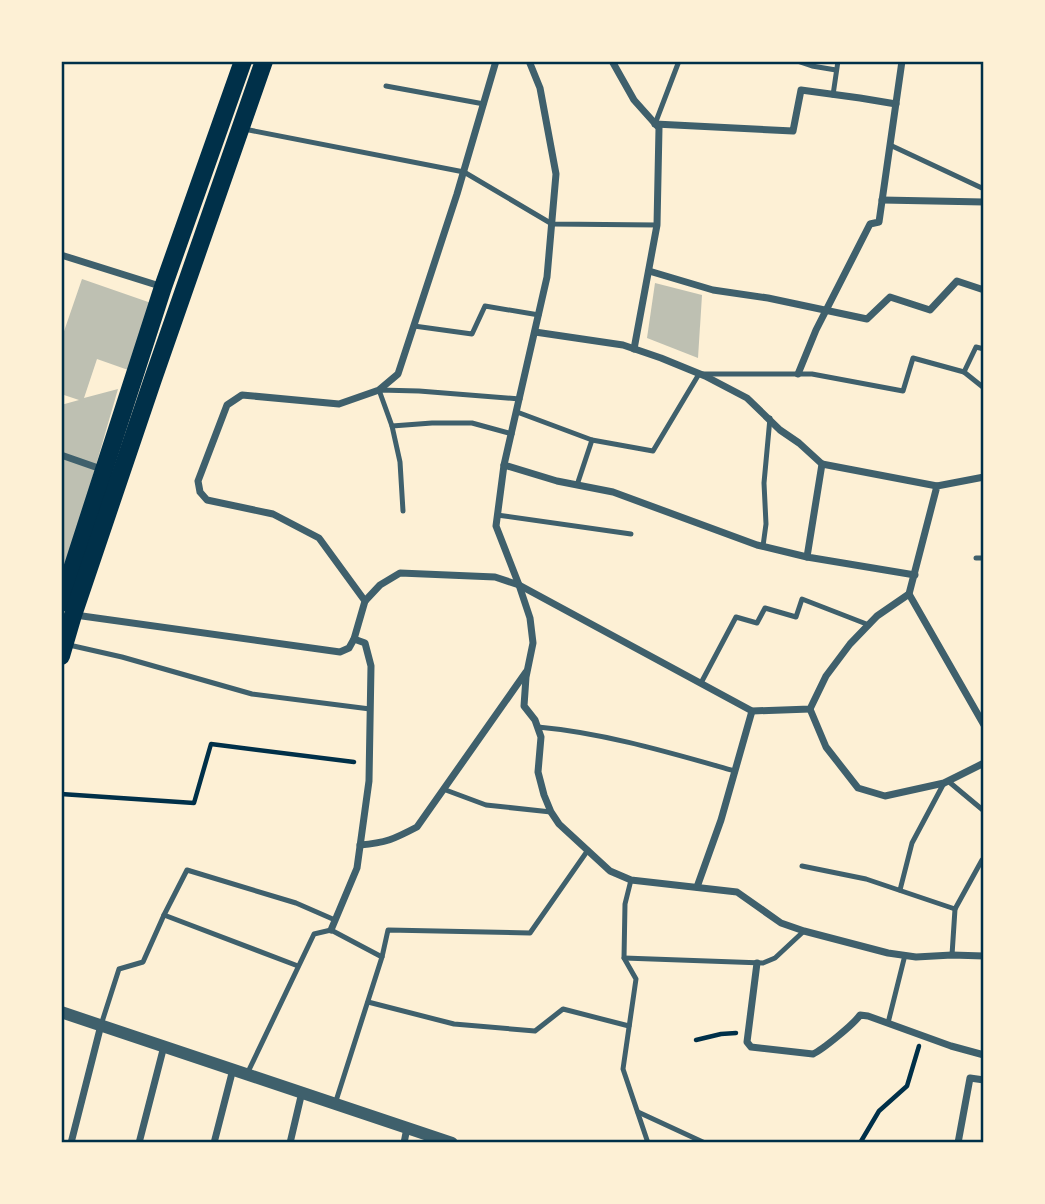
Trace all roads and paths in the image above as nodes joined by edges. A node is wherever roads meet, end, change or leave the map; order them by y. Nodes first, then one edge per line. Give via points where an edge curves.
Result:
1 (243, 61) edge
2 (264, 61) edge
3 (496, 61) edge
4 (529, 61) edge
5 (612, 61) edge
6 (679, 61) edge
7 (797, 61) edge
8 (838, 61) edge
9 (902, 61) edge
10 (836, 70) junction
11 (386, 86) dead end
12 (833, 95) junction
13 (484, 104) junction
14 (896, 104) junction
15 (655, 124) junction
16 (241, 128) junction
17 (890, 145) junction
18 (464, 172) junction
19 (984, 189) edge
20 (882, 200) junction
21 (984, 202) edge
22 (552, 224) junction
23 (657, 225) junction
24 (61, 255) edge
25 (649, 271) junction
26 (163, 287) junction
27 (984, 290) edge
28 (183, 293) junction
29 (826, 310) junction
30 (539, 315) junction
31 (414, 326) junction
32 (535, 332) junction
33 (634, 349) junction
34 (984, 349) edge
35 (964, 372) junction
36 (699, 374) junction
37 (798, 374) junction
38 (981, 382) edge
39 (984, 388) edge
40 (379, 390) junction
41 (520, 399) junction
42 (517, 412) junction
43 (769, 418) junction
44 (392, 426) junction
45 (512, 434) junction
46 (592, 440) junction
47 (61, 455) edge
48 (504, 464) junction
49 (822, 464) junction
50 (105, 470) junction
51 (984, 477) edge
52 (577, 485) junction
53 (937, 486) junction
54 (402, 511) dead end
55 (497, 515) junction
56 (631, 534) dead end
57 (763, 547) junction
58 (807, 557) junction
59 (976, 558) dead end
60 (984, 558) edge
61 (915, 575) junction
62 (519, 585) junction
63 (909, 594) junction
64 (365, 601) junction
65 (67, 609) edge
66 (869, 625) junction
67 (354, 639) junction
68 (63, 650) edge
69 (528, 669) junction
70 (701, 683) junction
71 (370, 709) junction
72 (810, 709) junction
73 (752, 711) junction
74 (984, 725) edge
75 (538, 727) junction
76 (984, 763) edge
77 (369, 764) junction
78 (735, 771) junction
79 (946, 782) junction
80 (443, 789) junction
81 (61, 794) edge
82 (984, 811) edge
83 (551, 812) junction
84 (360, 845) junction
85 (588, 850) junction
86 (984, 861) edge
87 (802, 866) dead end
88 (631, 880) junction
89 (697, 887) junction
90 (900, 890) junction
91 (956, 909) junction
92 (164, 915) junction
93 (335, 920) junction
94 (331, 930) junction
95 (804, 931) junction
96 (905, 955) junction
97 (952, 955) junction
98 (984, 956) edge
99 (382, 957) junction
100 (624, 958) junction
101 (757, 963) junction
102 (298, 966) junction
103 (368, 1002) junction
104 (61, 1012) edge
105 (888, 1023) junction
106 (101, 1025) junction
107 (629, 1026) junction
108 (748, 1033) junction
109 (922, 1035) junction
110 (696, 1040) dead end
111 (164, 1046) junction
112 (984, 1055) edge
113 (233, 1069) junction
114 (247, 1074) junction
115 (984, 1080) edge
116 (302, 1092) junction
117 (335, 1104) junction
118 (638, 1111) junction
119 (407, 1128) junction
120 (71, 1143) edge
121 (139, 1143) edge
122 (214, 1143) edge
123 (290, 1143) edge
124 (404, 1143) edge
125 (452, 1143) edge
126 (648, 1143) edge
127 (705, 1143) edge
128 (860, 1143) edge
129 (958, 1143) edge

1 - 26 main road
2 - 16 main road
3 - 13 street
4 - 22 street via 540,88 556,174
5 - 15 street via 634,100
6 - 15 lane
7 - 10 lane
8 - 10 lane
9 - 14 street
10 - 12 lane
11 - 13 lane
12 - 14 street
12 - 15 street via 801,90 793,131
13 - 18 street
14 - 17 street
15 - 23 street via 659,128
16 - 18 lane
16 - 28 main road
17 - 19 lane
17 - 20 street
18 - 22 lane
18 - 31 street
20 - 21 street
20 - 29 street via 879,222 870,225
22 - 23 lane
22 - 30 street
23 - 25 street
24 - 26 street
25 - 29 street via 713,290
25 - 33 street
26 - 28 main road
26 - 50 main road
27 - 29 street via 957,281 930,310 890,298 867,319
28 - 65 main road
29 - 37 street
30 - 31 lane via 485,306 472,334
30 - 32 street
31 - 40 street via 398,374
32 - 33 street
32 - 41 street
33 - 36 street
34 - 35 lane via 976,347
35 - 37 lane via 914,358 903,391
35 - 38 lane
36 - 37 lane
36 - 43 street via 747,398
36 - 46 lane via 653,451
38 - 39 lane
40 - 41 lane
40 - 44 lane
40 - 64 street via 339,404 242,396 227,405 198,481 207,500 273,514 318,538
41 - 42 street
42 - 45 street
42 - 46 lane
43 - 49 street
43 - 57 lane
44 - 45 lane via 472,423
44 - 54 lane via 400,462
45 - 48 street
46 - 52 lane
47 - 50 street
48 - 52 street
48 - 55 street
49 - 53 street
49 - 58 street
50 - 65 main road
51 - 53 street
52 - 57 street via 613,492
53 - 61 street
55 - 56 lane
55 - 62 street via 496,526
57 - 58 street
58 - 61 street
59 - 60 lane
61 - 63 street
62 - 64 street via 495,577 400,573
62 - 69 street via 533,643
62 - 70 street
63 - 66 street
63 - 74 street
64 - 67 street
65 - 67 street via 340,652
65 - 68 main road
66 - 70 lane via 802,599 796,617 765,608 757,623 736,617
66 - 72 street via 826,676
67 - 71 street via 365,643 371,666
68 - 71 lane via 122,657 252,694
69 - 75 street via 524,706
69 - 80 street
70 - 73 street
71 - 77 street
72 - 73 street
72 - 79 street via 826,747 858,788 885,796
73 - 78 street
75 - 78 lane via 663,750
75 - 83 street via 538,772
76 - 79 street
77 - 81 path via 211,744 194,803
77 - 84 street
78 - 89 street
79 - 82 lane
79 - 90 lane via 912,843
80 - 83 lane via 486,805
80 - 84 street via 417,827 382,843
83 - 85 street
84 - 93 street via 356,869
85 - 88 street via 610,871
85 - 99 lane via 530,933 388,930
86 - 91 lane
87 - 90 lane
88 - 89 street
88 - 100 lane via 625,904
89 - 95 street via 737,892 781,923
90 - 91 lane
91 - 97 lane
92 - 93 lane via 187,870 296,903
92 - 102 lane
92 - 106 lane via 143,962 119,969
93 - 94 street
94 - 99 lane
94 - 102 lane via 314,934
95 - 96 street
95 - 101 lane via 775,958
96 - 97 street
96 - 105 lane
97 - 98 street
99 - 103 lane
100 - 101 lane
100 - 107 lane via 636,979
101 - 108 street
102 - 114 lane
103 - 107 lane via 454,1024 535,1031 563,1009
103 - 117 lane
104 - 106 street
105 - 108 street via 860,1015 813,1054 751,1047
105 - 109 street
106 - 111 street
106 - 120 street
107 - 118 lane via 624,1069
108 - 110 path
109 - 112 street
109 - 128 path via 907,1086 879,1111
111 - 113 street
111 - 121 street
113 - 114 street
113 - 122 street
114 - 116 street
115 - 129 street via 970,1078
116 - 117 street
116 - 123 street
117 - 119 street
118 - 126 lane
118 - 127 lane
119 - 124 street
119 - 125 street

